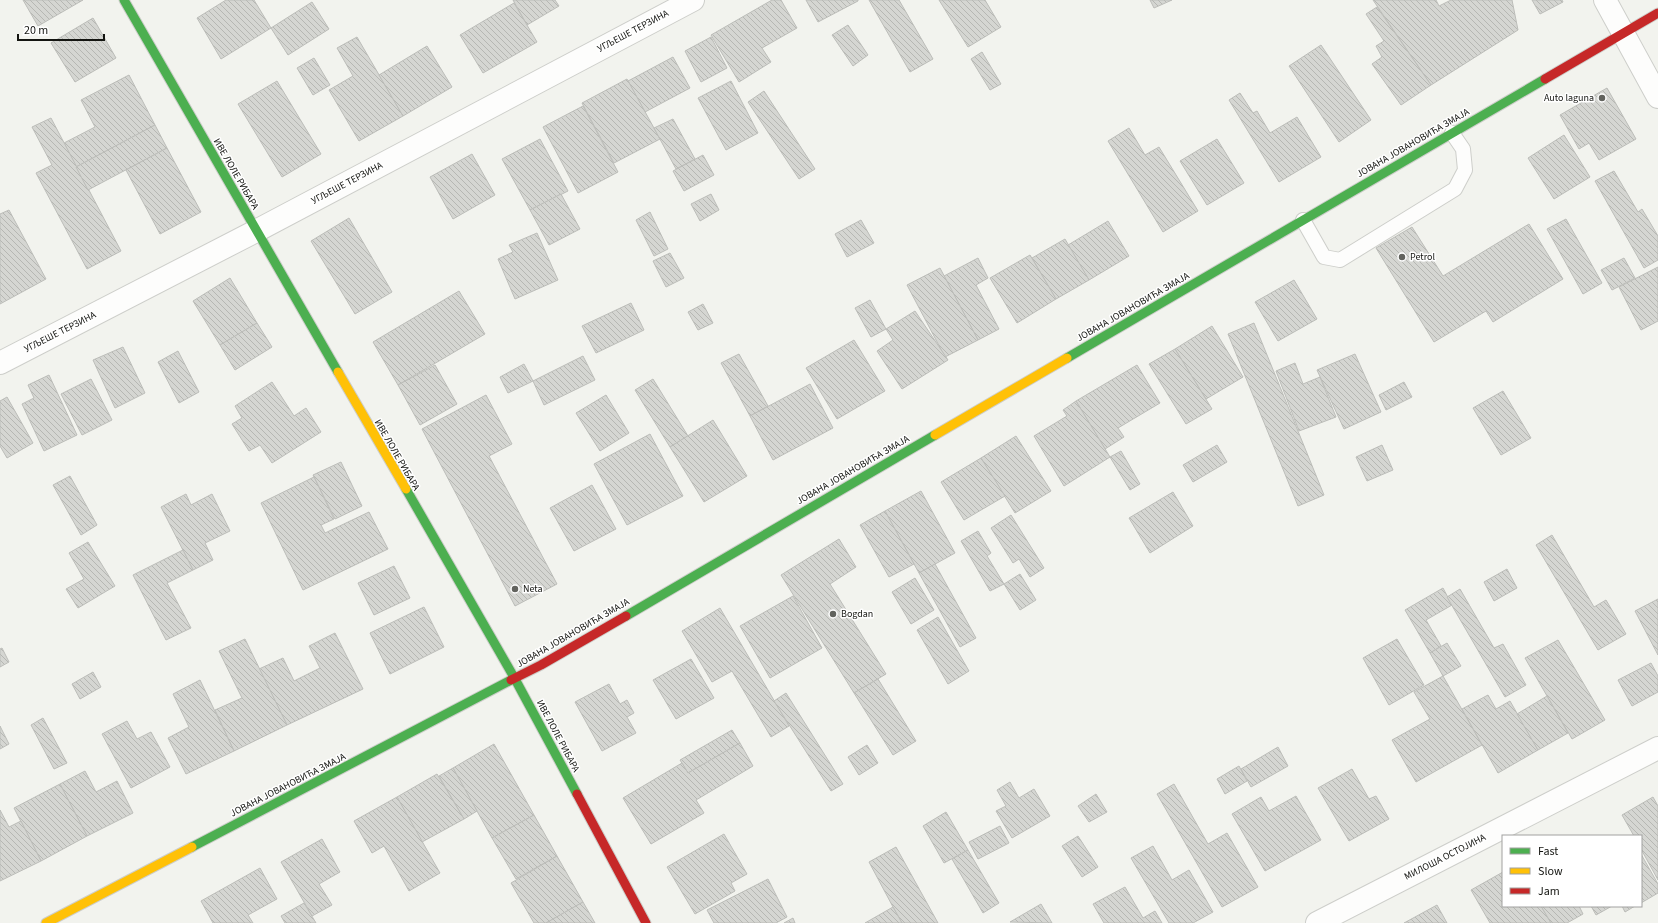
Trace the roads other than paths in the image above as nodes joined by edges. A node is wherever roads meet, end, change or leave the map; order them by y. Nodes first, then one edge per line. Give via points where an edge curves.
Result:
1 (124, 0) edge
2 (693, 0) edge
3 (1605, 0) edge
4 (1658, 12) edge
5 (1624, 32) junction
6 (1658, 97) edge
7 (1452, 133) junction
8 (1303, 220) junction
9 (256, 231) junction
10 (0, 363) edge
11 (515, 680) junction
12 (1658, 748) edge
13 (46, 923) edge
14 (646, 923) edge
15 (1317, 923) edge

1 - 9 main road, ИВЕ ЛОЛЕ РИБАРА
2 - 9 street, УГЉЕШЕ ТЕРЗИНА
3 - 5 street
4 - 5 main road, ЈОВАНА ЈОВАНОВИЋА ЗМАЈА
5 - 6 street
5 - 7 main road, ЈОВАНА ЈОВАНОВИЋА ЗМАЈА
7 - 8 main road, ЈОВАНА ЈОВАНОВИЋА ЗМАЈА
7 - 8 lane via 1463,149 1465,170 1455,188 1340,260 1324,257
8 - 11 main road, ЈОВАНА ЈОВАНОВИЋА ЗМАЈА
9 - 10 street, УГЉЕШЕ ТЕРЗИНА
9 - 11 main road, ИВЕ ЛОЛЕ РИБАРА
11 - 13 main road, ЈОВАНА ЈОВАНОВИЋА ЗМАЈА
11 - 14 main road, ИВЕ ЛОЛЕ РИБАРА
12 - 15 street, МИЛОША ОСТОЈИНА

